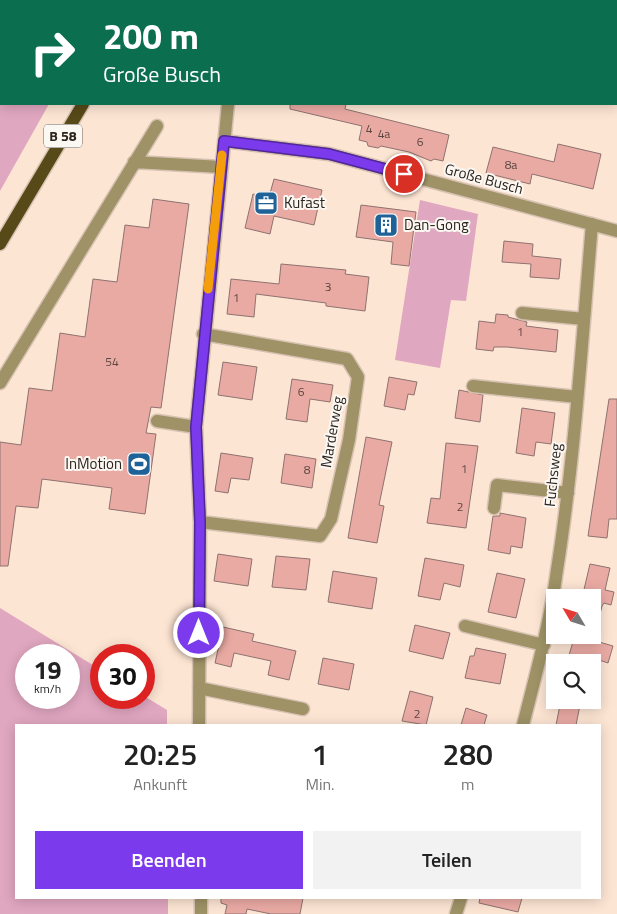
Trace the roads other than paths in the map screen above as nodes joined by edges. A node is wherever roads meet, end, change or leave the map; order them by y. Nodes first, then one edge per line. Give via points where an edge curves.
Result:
1 (82, 105) edge
2 (228, 105) edge
3 (156, 126) dead end
4 (224, 141) junction
5 (134, 162) junction
6 (221, 167) junction
7 (592, 224) junction
8 (617, 230) edge
9 (0, 244) edge
10 (522, 313) dead end
11 (584, 320) junction
12 (203, 334) junction
13 (0, 383) edge
14 (473, 386) dead end
15 (577, 397) junction
16 (157, 421) dead end
17 (196, 427) junction
18 (568, 493) junction
19 (494, 508) dead end
20 (200, 522) junction
21 (465, 626) dead end
22 (544, 645) junction
23 (199, 688) junction
24 (303, 709) dead end
25 (200, 724) edge
26 (523, 724) edge
27 (201, 899) edge
28 (460, 899) edge
29 (201, 914) edge
30 (456, 914) edge

1 - 9 main road, B 58
2 - 4 street
3 - 5 street
4 - 6 street
4 - 7 street, Große Busch via 329,154
5 - 6 street
5 - 13 street
6 - 12 street
7 - 8 street, Große Busch
7 - 11 street, Fuchsweg
10 - 11 street
11 - 15 street, Fuchsweg
12 - 17 street
12 - 20 street, Marderweg via 347,359 358,376 349,440 331,519 320,536
14 - 15 street
15 - 18 street, Fuchsweg
16 - 17 street
17 - 20 street
18 - 19 street via 497,485
18 - 22 street, Fuchsweg
20 - 23 street
21 - 22 street
22 - 26 street, Fuchsweg
23 - 24 street
23 - 25 street
27 - 29 street
28 - 30 street

